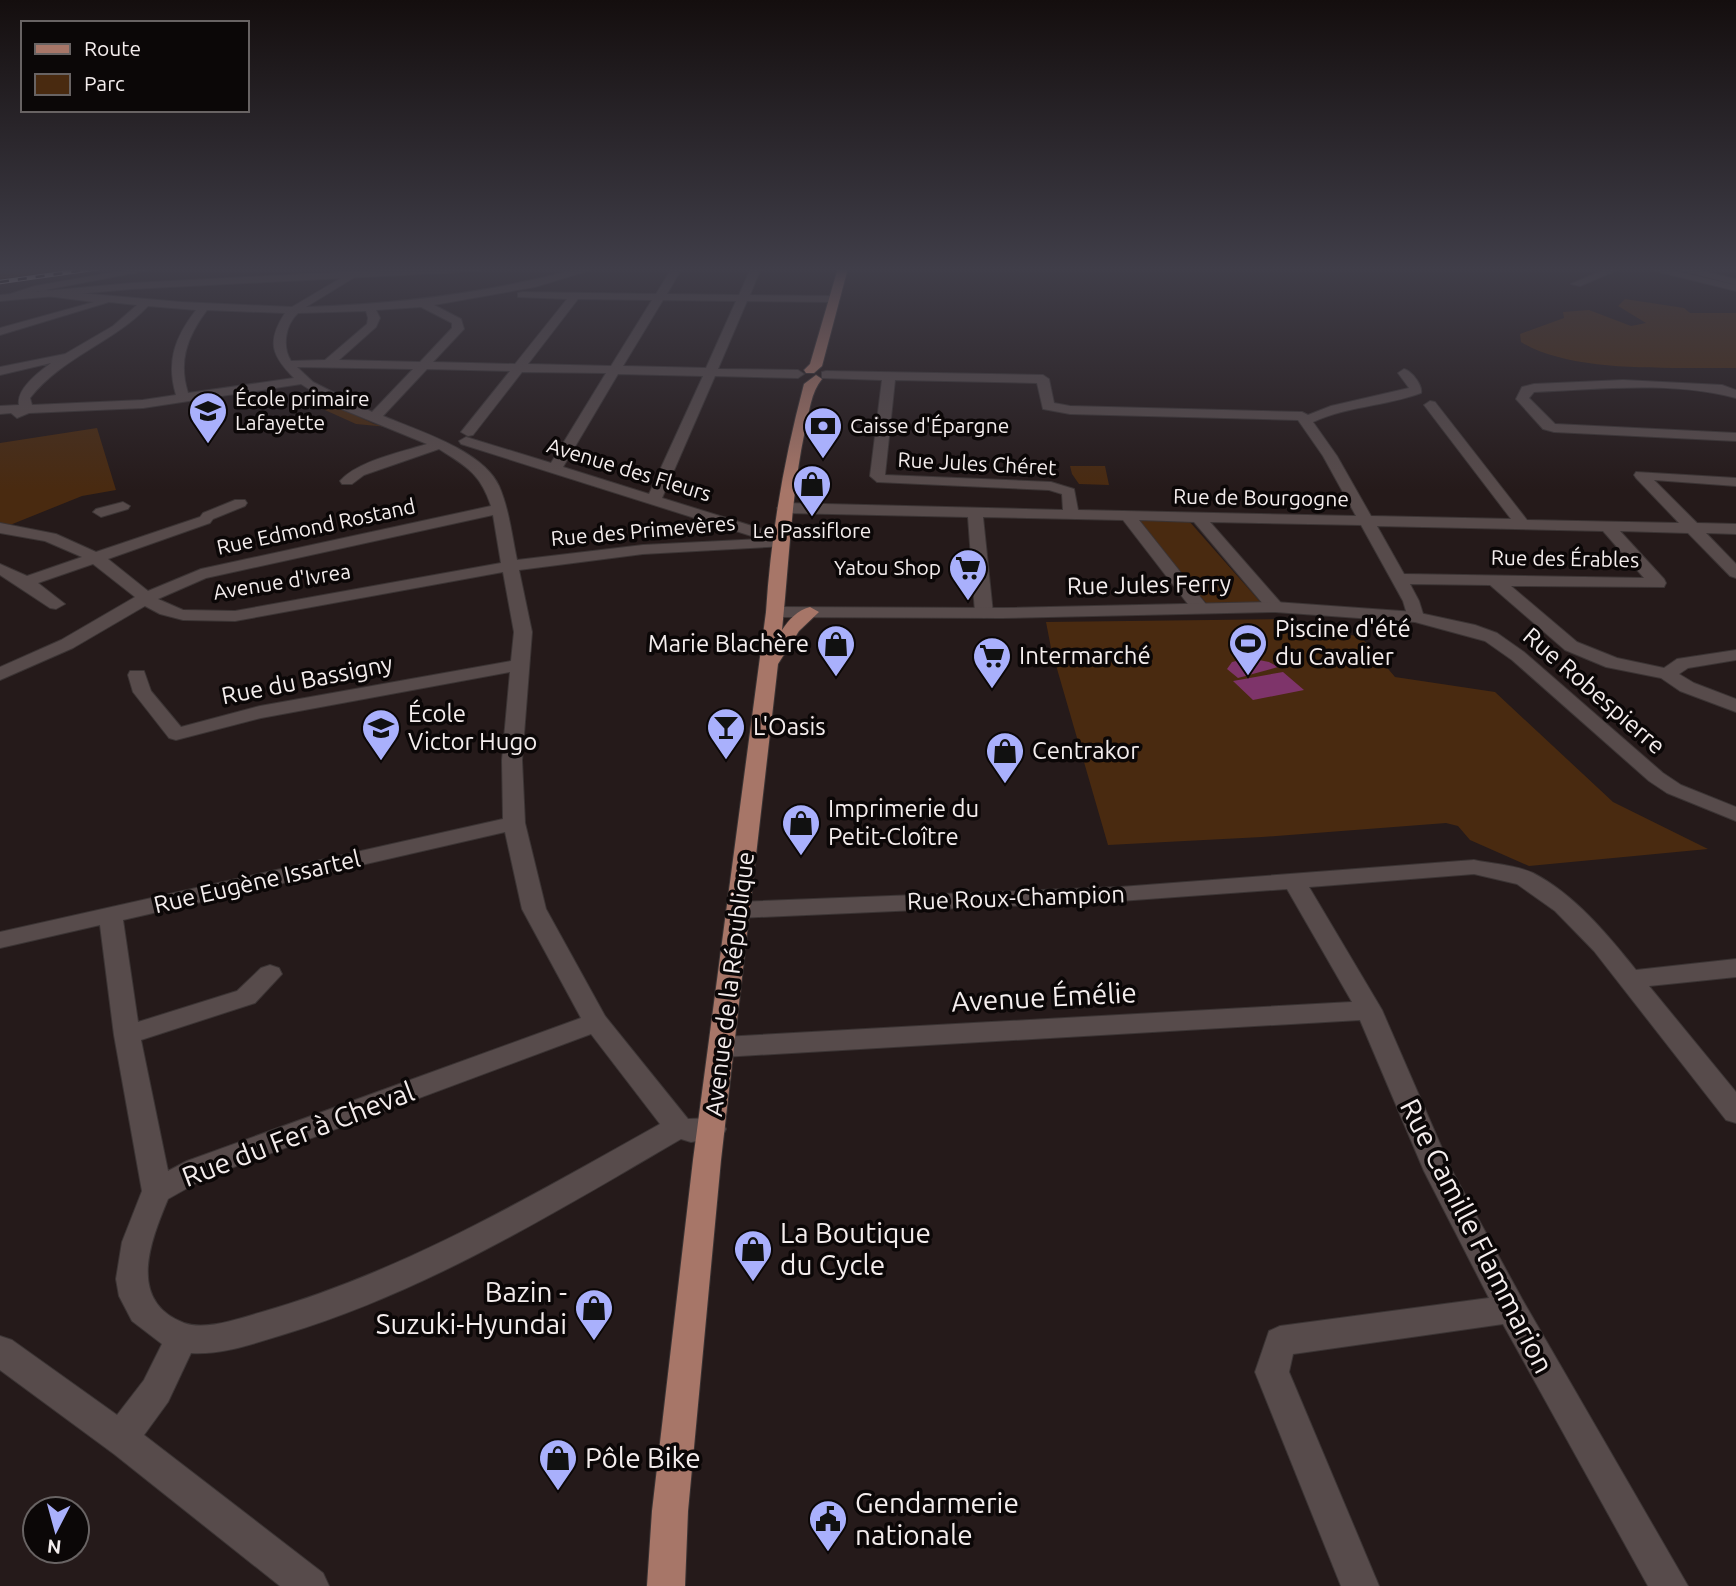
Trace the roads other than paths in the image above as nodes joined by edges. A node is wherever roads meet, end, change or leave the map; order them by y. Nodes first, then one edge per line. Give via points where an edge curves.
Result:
1 (91, 342) edge
2 (181, 342) edge
3 (280, 342) edge
4 (350, 342) edge
5 (445, 342) edge
6 (538, 342) edge
7 (631, 342) edge
8 (724, 342) edge
9 (822, 342) edge
10 (68, 356) junction
11 (323, 364) junction
12 (424, 366) junction
13 (290, 368) junction
14 (517, 368) junction
15 (613, 370) junction
16 (0, 371) edge
17 (711, 372) junction
18 (1404, 373) dead end
19 (813, 375) junction
20 (890, 376) junction
21 (304, 380) junction
22 (1702, 389) junction
23 (1736, 394) edge
24 (184, 399) junction
25 (1736, 403) edge
26 (1430, 405) dead end
27 (26, 409) junction
28 (0, 410) edge
29 (374, 418) junction
30 (1305, 418) junction
31 (0, 424) edge
32 (1736, 437) edge
33 (450, 438) junction
34 (554, 469) junction
35 (347, 481) dead end
36 (1736, 482) edge
37 (654, 500) junction
38 (240, 503) dead end
39 (123, 506) dead end
40 (785, 508) junction
41 (499, 509) junction
42 (101, 512) dead end
43 (975, 512) junction
44 (1071, 514) junction
45 (1128, 516) junction
46 (1198, 517) junction
47 (1365, 521) junction
48 (1523, 525) junction
49 (1608, 527) junction
50 (0, 528) edge
51 (1693, 528) junction
52 (1736, 529) edge
53 (781, 540) junction
54 (96, 557) junction
55 (509, 565) junction
56 (0, 569) edge
57 (1736, 573) edge
58 (1397, 579) junction
59 (1495, 581) junction
60 (25, 582) junction
61 (146, 598) junction
62 (51, 601) dead end
63 (1275, 607) junction
64 (1200, 608) junction
65 (775, 612) junction
66 (810, 612) junction
67 (984, 613) junction
68 (1415, 617) junction
69 (1736, 655) edge
70 (769, 663) junction
71 (519, 665) junction
72 (0, 674) edge
73 (1667, 674) junction
74 (137, 676) dead end
75 (1736, 706) edge
76 (1736, 815) edge
77 (513, 823) junction
78 (1294, 881) junction
79 (738, 910) junction
80 (111, 916) junction
81 (0, 940) edge
82 (1736, 968) edge
83 (270, 974) dead end
84 (1630, 979) junction
85 (1369, 1010) junction
86 (596, 1022) junction
87 (127, 1035) junction
88 (723, 1047) junction
89 (1736, 1112) edge
90 (678, 1128) junction
91 (712, 1129) junction
92 (158, 1191) junction
93 (1511, 1309) junction
94 (180, 1338) junction
95 (0, 1351) edge
96 (119, 1437) junction
97 (310, 1586) edge
98 (666, 1586) edge
99 (1360, 1586) edge
100 (1669, 1586) edge

1 - 10 street
2 - 24 street via 176,356
3 - 13 street via 283,360
4 - 11 street
5 - 12 street
6 - 14 street
7 - 15 street
8 - 17 street
9 - 19 main road, Avenue de la République
10 - 16 street
10 - 27 street via 31,387 24,398
11 - 12 street
11 - 13 street
12 - 14 street
12 - 29 street
13 - 21 street
14 - 15 street
14 - 33 street
15 - 17 street
15 - 34 street
17 - 19 street
17 - 37 street
18 - 30 street via 1417,390 1342,405
19 - 20 street
19 - 40 main road, Avenue de la République via 795,440
20 - 30 street via 1042,379 1048,406 1055,409
20 - 44 street, Rue Jules Chéret via 877,475 882,479 1052,486 1069,492
21 - 24 street
21 - 29 street
22 - 23 street
22 - 25 street via 1713,398
22 - 32 street via 1601,384 1526,390 1522,399 1554,428
24 - 27 street
26 - 48 street
27 - 28 street
27 - 31 street
29 - 33 street
30 - 47 street
33 - 34 street, Avenue des Fleurs
33 - 35 street via 359,472
33 - 41 street via 491,484
34 - 37 street, Avenue des Fleurs
36 - 51 street via 1641,475
37 - 53 street, Avenue des Fleurs
38 - 54 street via 205,520
39 - 42 street
40 - 43 street, Rue de Bourgogne
40 - 53 main road, Avenue de la République
41 - 55 street
41 - 61 street, Rue Edmond Rostand via 206,573
43 - 44 street, Rue de Bourgogne
43 - 67 street
44 - 45 street, Rue de Bourgogne
45 - 46 street, Rue de Bourgogne
45 - 64 street
46 - 47 street, Rue de Bourgogne
46 - 63 street
47 - 48 street, Rue de Bourgogne
47 - 58 street
48 - 49 street, Rue de Bourgogne
49 - 51 street, Rue de Bourgogne
49 - 59 street, Rue des Érables via 1658,583
50 - 54 street, Avenue d'Ivrea via 54,538
51 - 52 street, Rue de Bourgogne
51 - 57 street
53 - 55 street, Rue des Primevères
53 - 65 main road, Avenue de la République
54 - 60 street
54 - 61 street, Avenue d'Ivrea
55 - 61 street, Avenue d'Ivrea via 235,616 186,616 157,607
55 - 71 street via 523,632
56 - 60 street
58 - 59 street, Rue des Érables
58 - 68 street
59 - 73 street via 1571,646 1612,663
60 - 62 street
61 - 72 street, Rue Edmond Rostand via 67,644
63 - 64 street, Rue Jules Ferry
63 - 68 street, Rue Jules Ferry
64 - 67 street, Rue Jules Ferry
65 - 66 street, Rue Jules Ferry
65 - 70 main road, Avenue de la République
66 - 67 street, Rue Jules Ferry
66 - 70 main road via 794,624
68 - 76 street, Rue Robespierre via 1491,637 1656,777 1683,794
69 - 73 street via 1683,663
70 - 79 main road, Avenue de la République
71 - 74 street, Rue du Bassigny via 260,712 176,734 142,692
71 - 77 street
73 - 75 street
77 - 80 street, Rue Eugène Issartel
77 - 86 street via 534,909
78 - 79 street, Rue Roux-Champion via 1120,894
78 - 84 street, Rue Roux-Champion via 1474,867 1524,878 1563,906
78 - 85 street, Rue Camille Flammarion
79 - 88 main road, Avenue de la République
80 - 81 street, Rue Eugène Issartel
80 - 87 street
82 - 84 street
83 - 87 street via 246,997
84 - 89 street, Rue Roux-Champion
85 - 88 street, Avenue Émélie
85 - 93 street, Rue Camille Flammarion via 1438,1171
86 - 90 street
86 - 92 street, Rue du Fer à Cheval via 197,1169
87 - 92 street
88 - 91 main road, Avenue de la République
90 - 91 street
90 - 94 street via 424,1267 297,1318 222,1338
91 - 98 main road, Avenue de la République via 670,1511
92 - 94 street, Rue du Fer à Cheval via 131,1259 135,1298 146,1317
93 - 99 street via 1280,1341 1272,1372
93 - 100 street, Rue Camille Flammarion
94 - 96 street via 173,1361 152,1396
95 - 96 street
96 - 97 street

